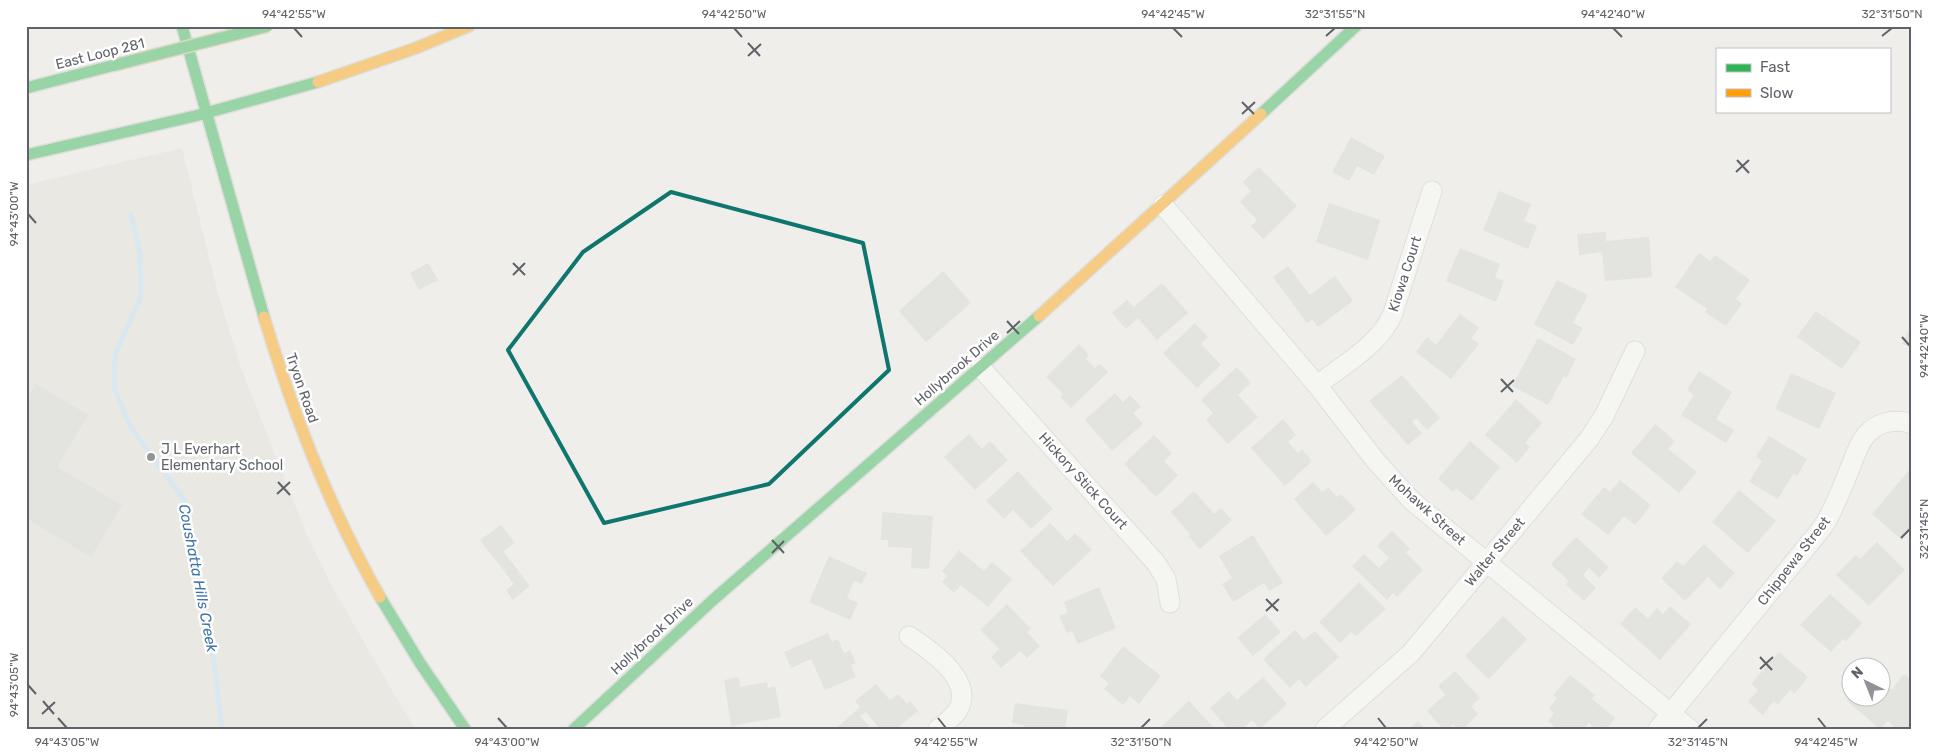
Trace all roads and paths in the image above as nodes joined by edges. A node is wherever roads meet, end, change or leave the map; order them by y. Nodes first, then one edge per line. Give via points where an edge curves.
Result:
1 (182, 26) edge
2 (268, 26) edge
3 (469, 26) edge
4 (1356, 26) edge
5 (26, 88) edge
6 (208, 113) junction
7 (26, 155) edge
8 (1432, 191) dead end
9 (1163, 205) junction
10 (1635, 351) dead end
11 (981, 368) junction
12 (1317, 385) junction
13 (1912, 424) edge
14 (1486, 563) junction
15 (1170, 603) dead end
16 (909, 636) dead end
17 (1671, 714) junction
18 (465, 729) edge
19 (574, 729) edge
20 (938, 729) edge
21 (1325, 729) edge
22 (1658, 729) edge
23 (1690, 729) edge

1 - 6 main road, Tryon Road
2 - 5 main road, East Loop 281, bridge
3 - 6 main road via 335,77
4 - 9 main road, Hollybrook Drive
6 - 7 main road
6 - 18 main road, Tryon Road via 270,338 324,487 342,527 398,627
8 - 12 street, Kiowa Court via 1393,313 1385,328
9 - 11 main road, Hollybrook Drive
9 - 12 street, Mohawk Street
10 - 14 street, Walter Street via 1594,432
11 - 15 street, Hickory Stick Court via 1156,563 1166,579
11 - 19 main road, Hollybrook Drive via 714,599
12 - 14 street, Mohawk Street via 1375,460 1412,501
13 - 17 street, Chippewa Street via 1884,423 1864,436 1822,528
14 - 17 street, Mohawk Street
14 - 21 street, Walter Street via 1411,652
16 - 20 street via 935,654 959,684 960,705
17 - 22 street, Chippewa Street
17 - 23 street, Mohawk Street

